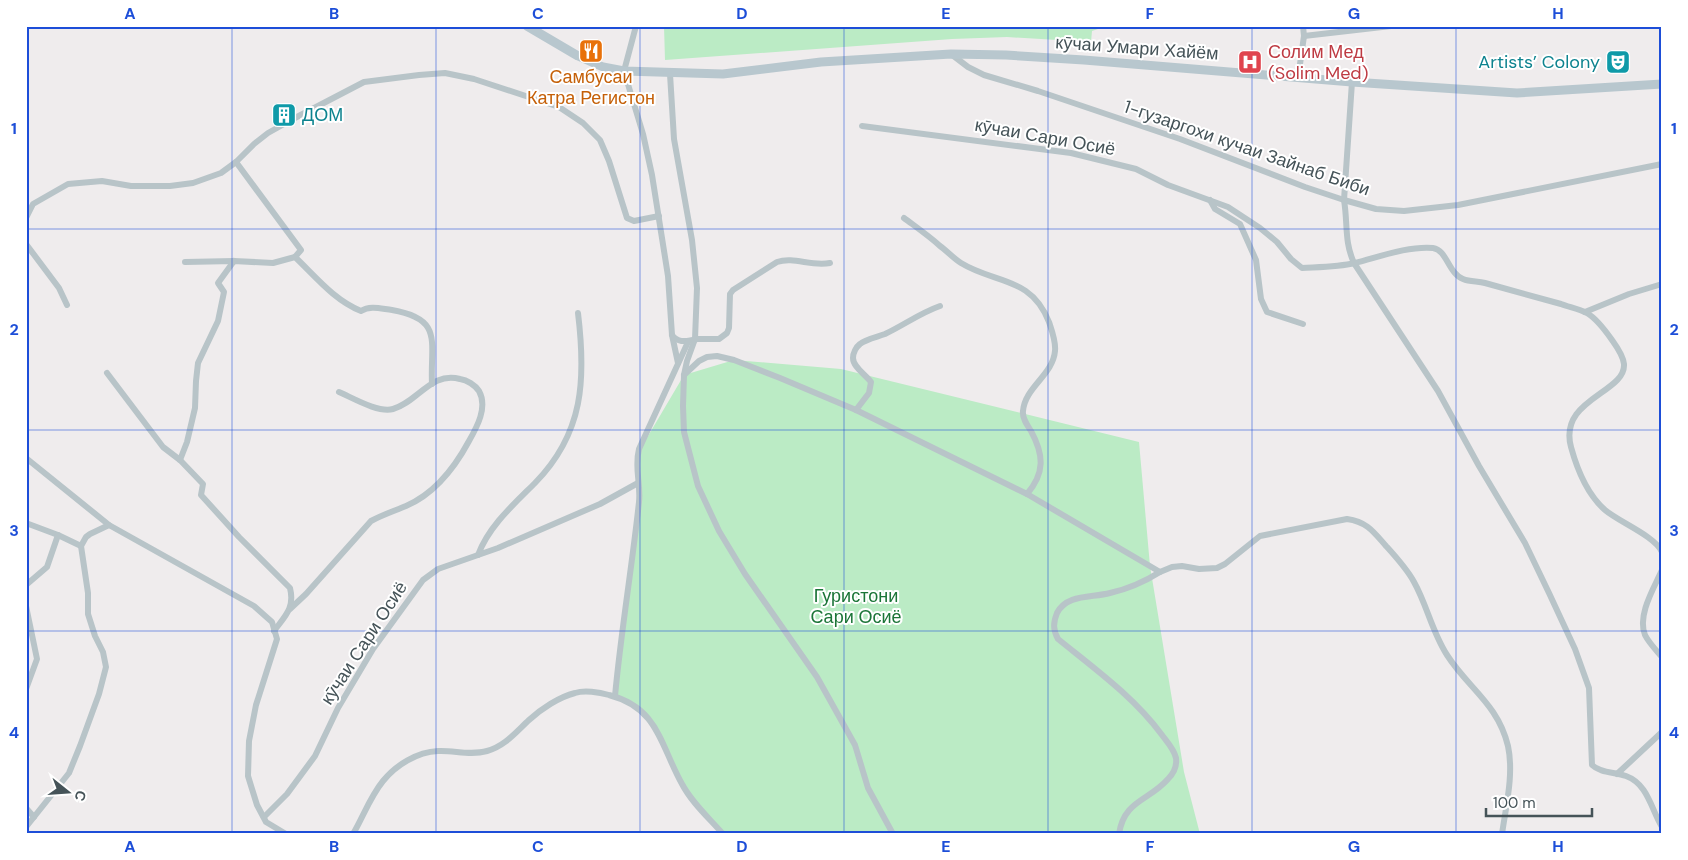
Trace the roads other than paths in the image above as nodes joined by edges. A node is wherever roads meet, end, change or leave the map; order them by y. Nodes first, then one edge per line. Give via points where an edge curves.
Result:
1 (527, 26) edge
2 (636, 26) edge
3 (1303, 26) edge
4 (1391, 26) edge
5 (1304, 36) junction
6 (950, 54) junction
7 (624, 71) junction
8 (670, 74) junction
9 (1298, 78) junction
10 (1352, 82) junction
11 (1662, 84) edge
12 (862, 126) dead end
13 (236, 162) junction
14 (1662, 164) edge
15 (1210, 200) junction
16 (1344, 200) junction
17 (659, 216) junction
18 (26, 218) edge
19 (904, 218) dead end
20 (26, 244) edge
21 (295, 258) junction
22 (234, 260) junction
23 (185, 262) dead end
24 (830, 263) dead end
25 (1354, 263) junction
26 (1662, 284) edge
27 (67, 305) dead end
28 (940, 306) dead end
29 (1585, 312) junction
30 (578, 313) dead end
31 (1302, 324) dead end
32 (672, 335) junction
33 (695, 339) junction
34 (688, 342) junction
35 (678, 363) junction
36 (107, 373) dead end
37 (684, 375) junction
38 (432, 384) junction
39 (339, 392) dead end
40 (856, 410) junction
41 (26, 458) edge
42 (180, 460) junction
43 (638, 483) junction
44 (1026, 494) junction
45 (26, 524) edge
46 (109, 525) junction
47 (58, 535) junction
48 (81, 546) junction
49 (1662, 552) edge
50 (478, 555) junction
51 (1662, 570) edge
52 (1160, 572) junction
53 (26, 585) edge
54 (26, 606) edge
55 (290, 609) junction
56 (274, 631) junction
57 (1662, 657) edge
58 (26, 689) edge
59 (615, 696) junction
60 (1662, 732) edge
61 (1618, 774) junction
62 (26, 808) edge
63 (34, 817) junction
64 (264, 817) junction
65 (1662, 826) edge
66 (26, 827) edge
67 (286, 834) edge
68 (353, 834) edge
69 (723, 834) edge
70 (894, 834) edge
71 (1119, 834) edge
72 (1502, 834) edge

1 - 7 main road, кӯчаи Умари Хайём via 578,56 603,67
2 - 7 street
3 - 5 street
4 - 5 street
5 - 9 street
6 - 8 main road, кӯчаи Умари Хайём via 821,62 723,74
6 - 9 main road, кӯчаи Умари Хайём via 1084,60
6 - 16 street, 1-гузаргохи кучаи Зайнаб Биби via 984,75 1180,139
7 - 8 main road, кӯчаи Умари Хайём
7 - 17 street via 643,134
8 - 33 street via 674,139 696,278
9 - 10 main road, кӯчаи Умари Хайём
10 - 11 main road, кӯчаи Умари Хайём via 1517,93
10 - 16 street
12 - 15 street, кӯчаи Сари Осиё via 1071,153 1136,169
13 - 17 street via 268,133 364,82 445,73 474,79 559,107 583,123 600,140 627,218 634,221
13 - 18 street via 221,173 193,184 131,186 102,181 68,184 34,204
13 - 21 street via 301,250
14 - 16 street, 1-гузаргохи кучаи Зайнаб Биби via 1458,205 1404,211 1376,209
15 - 25 street, кӯчаи Сари Осиё via 1228,207 1260,228 1302,268
15 - 31 street via 1214,209 1240,224 1256,260 1261,300 1267,312
16 - 25 street via 1346,238
17 - 32 street via 669,284
19 - 44 street via 963,264 1024,289 1044,311 1055,350 1048,370 1028,394 1023,410 1023,417 1040,454 1039,474
20 - 27 street via 59,288
21 - 22 street via 273,263
21 - 38 street via 351,307 361,311 366,308 393,310 420,318 433,339
22 - 23 street
22 - 42 street via 218,283 224,292 218,321 198,363 195,408
24 - 33 street via 777,262 732,290 729,328 724,336
25 - 29 street, кӯчаи Сари Осиё via 1392,252 1433,248 1440,250 1454,274 1461,278 1529,294
25 - 61 street via 1438,391 1478,466 1525,543 1575,649 1588,688 1594,767
26 - 29 street
28 - 40 street via 860,344 854,351 855,366 871,382 869,393
29 - 49 street via 1606,331 1624,364 1619,377 1576,414 1569,434 1571,447 1592,496 1606,511 1653,542
30 - 50 street via 582,353 576,415 560,453 495,524
32 - 34 street
32 - 35 street
33 - 34 street
33 - 37 street
34 - 35 street
35 - 43 street via 639,449 636,460
36 - 42 street via 163,447
37 - 40 street via 699,361 717,356
37 - 70 street via 684,432 698,486 719,531 745,574 817,677 855,745 868,788
38 - 39 street via 392,409 374,407
38 - 55 street via 454,377 467,380 478,390 483,402 482,411 469,442 446,475 423,496 371,521
40 - 44 street
41 - 46 street
42 - 55 street via 203,484 201,495 205,500 290,588
43 - 50 street, кӯчаи Сари Осиё via 600,504
43 - 59 street via 639,500
44 - 52 street
45 - 47 street
46 - 48 street via 90,534
46 - 56 street via 254,606 272,622
47 - 48 street
47 - 53 street via 47,567
48 - 63 street via 88,614 106,667 69,773
50 - 64 street, кӯчаи Сари Осиё via 438,569 423,580 373,649 338,708 316,756 287,794
51 - 57 street via 1645,610 1643,624 1645,634
52 - 71 street via 1132,587 1068,601 1055,619 1054,631 1058,639 1135,703 1172,748 1176,758 1174,771 1168,780 1126,812
52 - 72 street via 1172,566 1217,568 1253,540 1275,532 1346,519 1366,524 1414,581 1447,656 1488,704 1500,726 1508,746 1510,764
54 - 58 street via 36,659
55 - 56 street
56 - 64 street via 276,639 256,705 248,776 256,805
59 - 68 street via 575,692 531,718 502,745 487,751 438,750 418,754 383,780
59 - 69 street via 625,699 648,717 682,785
60 - 61 street
61 - 65 street via 1628,776 1638,784 1648,796
62 - 63 street
63 - 66 street
64 - 67 street via 266,822

